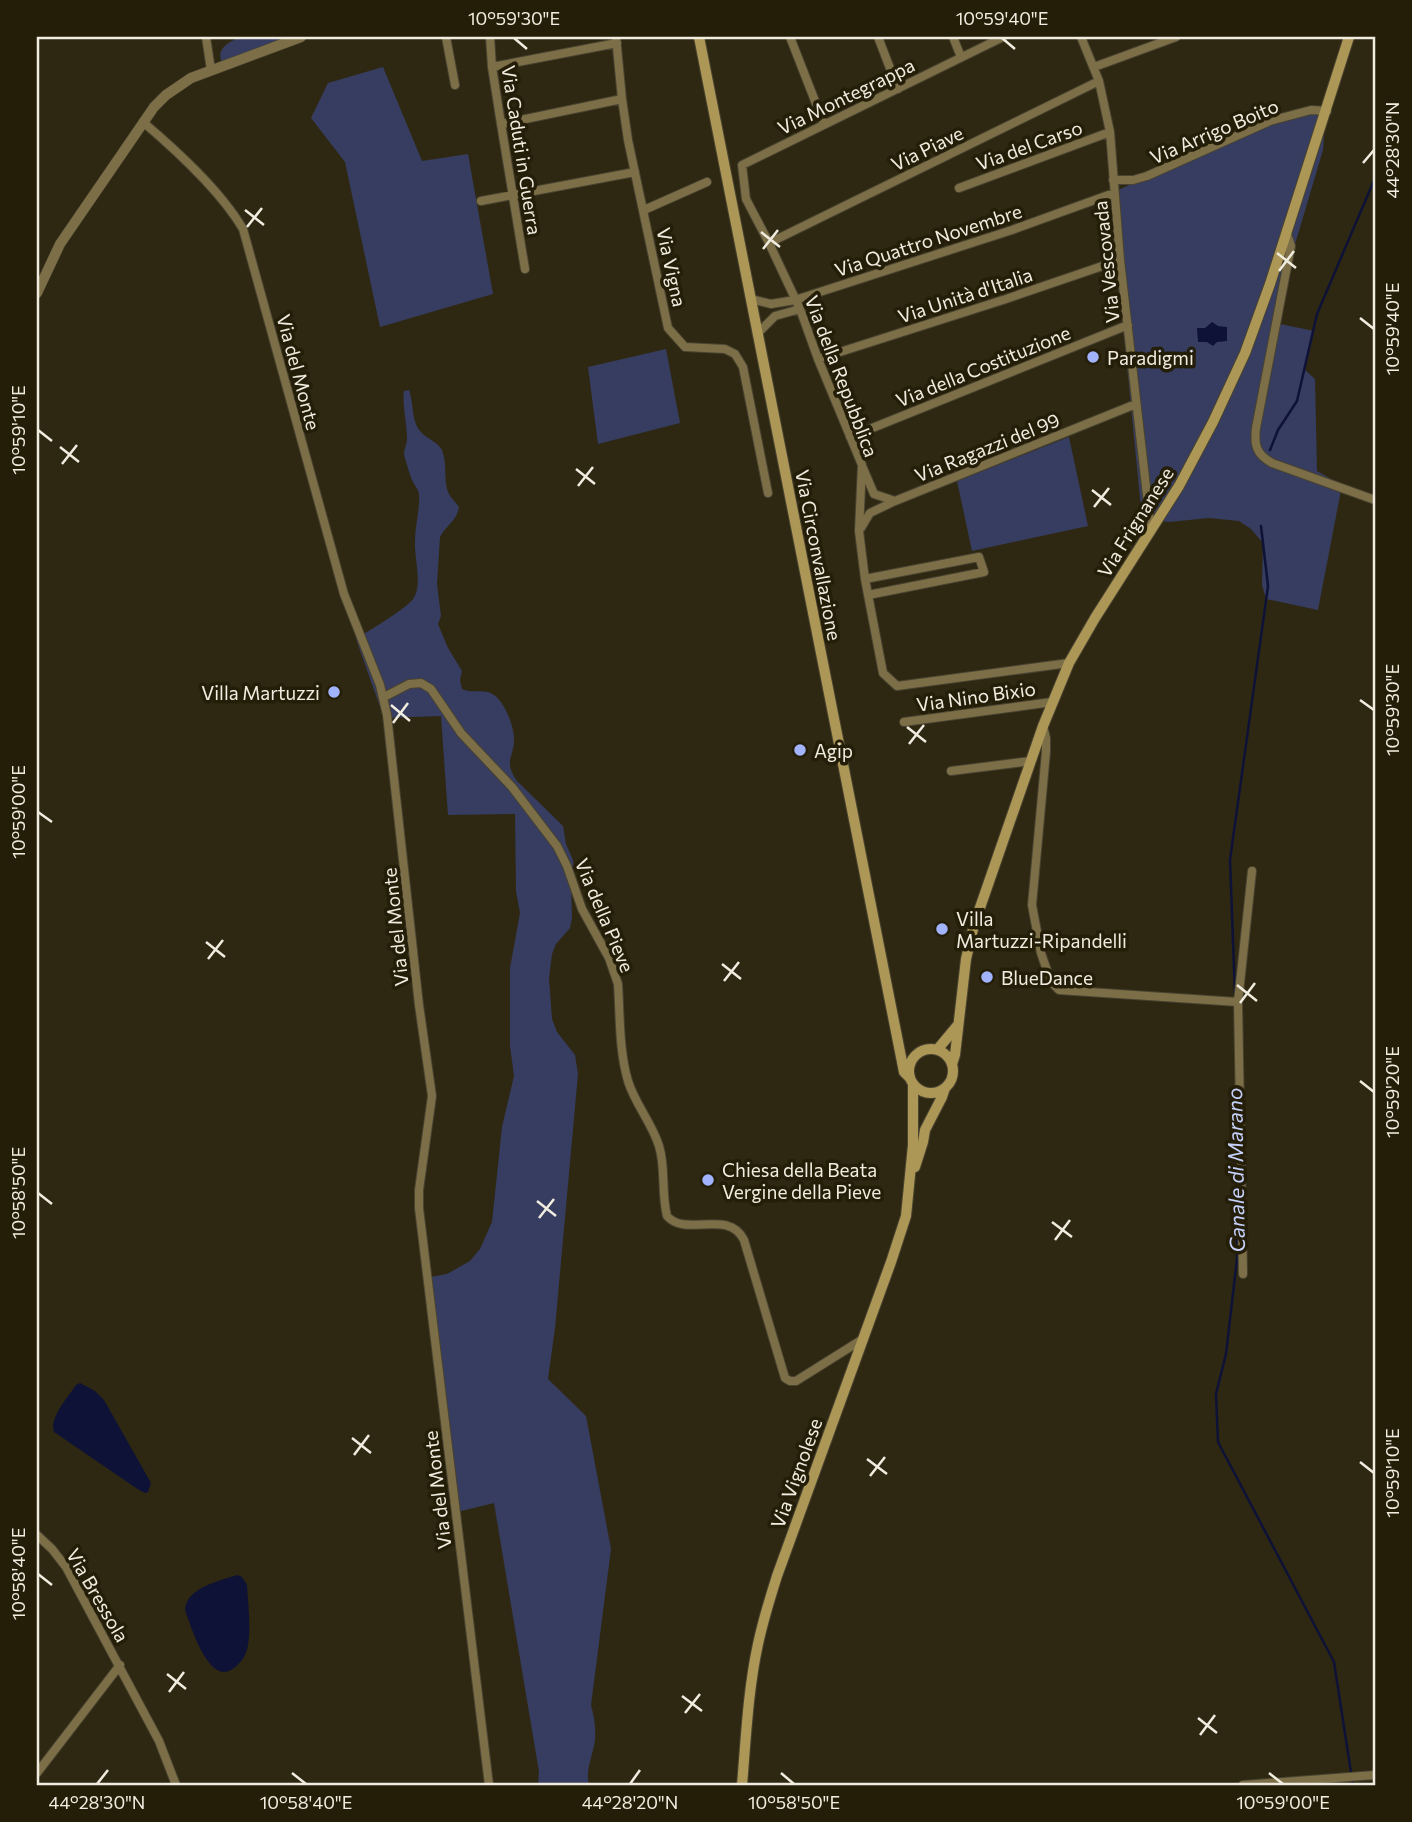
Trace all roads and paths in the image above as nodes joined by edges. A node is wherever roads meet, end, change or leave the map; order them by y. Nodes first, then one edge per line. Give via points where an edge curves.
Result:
1 (206, 37) edge
2 (301, 37) edge
3 (446, 37) edge
4 (490, 37) edge
5 (699, 37) edge
6 (790, 37) edge
7 (878, 37) edge
8 (953, 37) edge
9 (1003, 37) edge
10 (1081, 37) edge
11 (1176, 37) edge
12 (1349, 37) edge
13 (617, 40) edge
14 (961, 57) junction
15 (492, 67) junction
16 (1094, 67) junction
17 (211, 70) junction
18 (1099, 81) junction
19 (455, 85) dead end
20 (898, 89) junction
21 (622, 99) junction
22 (1327, 111) junction
23 (143, 122) junction
24 (501, 124) junction
25 (824, 124) junction
26 (1110, 132) junction
27 (742, 166) joint
28 (635, 172) junction
29 (1113, 180) junction
30 (707, 182) dead end
31 (959, 187) dead end
32 (1114, 193) junction
33 (512, 195) junction
34 (481, 201) dead end
35 (644, 210) junction
36 (1286, 231) junction
37 (769, 243) junction
38 (1121, 260) junction
39 (525, 269) dead end
40 (37, 293) edge
41 (751, 299) junction
42 (795, 300) junction
43 (800, 309) junction
44 (1128, 325) junction
45 (757, 334) junction
46 (818, 359) junction
47 (1136, 404) junction
48 (850, 437) junction
49 (862, 466) junction
50 (768, 493) dead end
51 (1375, 500) edge
52 (895, 501) junction
53 (1151, 530) junction
54 (859, 531) junction
55 (865, 579) junction
56 (868, 595) junction
57 (1069, 663) junction
58 (384, 697) junction
59 (1052, 702) junction
60 (904, 722) dead end
61 (1043, 726) junction
62 (1031, 761) junction
63 (951, 771) dead end
64 (1252, 871) dead end
65 (1235, 1002) junction
66 (957, 1026) junction
67 (899, 1045) junction
68 (937, 1050) junction
69 (915, 1056) junction
70 (952, 1064) junction
71 (912, 1081) junction
72 (946, 1088) junction
73 (910, 1180) junction
74 (1243, 1274) dead end
75 (863, 1339) junction
76 (37, 1535) edge
77 (120, 1665) junction
78 (37, 1773) edge
79 (1375, 1775) edge
80 (176, 1785) edge
81 (489, 1785) edge
82 (742, 1785) edge
83 (1243, 1785) edge

1 - 17 street
2 - 17 street
3 - 19 street
4 - 15 street, Via Caduti in Guerra
5 - 41 main road, Via Circonvallazione
6 - 25 street
7 - 20 street
8 - 14 street
9 - 14 street, Via Montegrappa
10 - 16 street, Via Vescovada
11 - 16 street
12 - 22 main road, Via Frignanese
13 - 15 street
13 - 21 street, Via Vigna
14 - 20 street, Via Montegrappa
15 - 24 street, Via Caduti in Guerra
16 - 18 street, Via Vescovada
17 - 23 street via 166,95
18 - 26 street, Via Vescovada
18 - 37 street, Via Piave
20 - 25 street, Via Montegrappa
21 - 24 street
21 - 28 street, Via Vigna
22 - 29 street, Via Arrigo Boito via 1278,118 1147,176
22 - 36 main road, Via Frignanese
23 - 40 street via 60,244
23 - 58 street, Via del Monte via 217,194 243,229 344,594
24 - 33 street, Via Caduti in Guerra
25 - 27 street, Via Montegrappa
26 - 29 street, Via Vescovada
26 - 31 street, Via del Carso
27 - 37 street, Via della Repubblica via 746,199
28 - 33 street
28 - 35 street, Via Vigna
29 - 32 street, Via Vescovada
30 - 35 street
32 - 38 street, Via Vescovada
32 - 42 street, Via Quattro Novembre
33 - 34 street
33 - 39 street, Via Caduti in Guerra
35 - 50 street, Via Vigna via 668,328 685,347 725,349 743,367
36 - 51 street via 1291,246 1255,445 1266,459 1283,468
36 - 53 main road, Via Frignanese via 1259,319 1233,381 1191,466
37 - 42 street, Via della Repubblica
38 - 44 street, Via Vescovada
38 - 46 street, Via Unità d'Italia
41 - 42 street, Via Quattro Novembre via 771,304
41 - 45 main road, Via Circonvallazione
42 - 43 street, Via della Repubblica
43 - 45 street via 775,316
43 - 46 street, Via della Repubblica
44 - 47 street, Via Vescovada
44 - 48 street, Via della Costituzione
45 - 67 main road, Via Circonvallazione
46 - 48 street, Via della Repubblica
47 - 52 street, Via Ragazzi del 99
47 - 53 street, Via Vescovada
48 - 49 street, Via della Repubblica
49 - 52 street via 874,494
49 - 54 street, Via della Repubblica
52 - 54 street, Via Ragazzi del 99 via 870,513
53 - 57 main road, Via Frignanese
54 - 55 street, Via della Repubblica
55 - 56 street, Via della Repubblica
55 - 56 street via 979,556 984,572
56 - 57 street, Via della Repubblica via 883,673 897,685
57 - 59 main road, Via Frignanese
58 - 75 street, Via della Pieve via 409,684 421,683 431,689 461,733 557,846 582,909 616,974 628,1079 659,1146 667,1216 676,1223 727,1225 739,1231 785,1378 800,1379
58 - 81 street, Via del Monte via 432,1096 419,1190 420,1221
59 - 60 street, Via Nino Bixio
59 - 61 main road, Via Frignanese
61 - 62 main road, Via Frignanese
61 - 65 street via 1046,752 1032,905 1053,986
62 - 63 street
62 - 66 main road, Via Frignanese via 974,925
64 - 65 street
65 - 74 street
66 - 68 main road
66 - 70 main road, Via Frignanese
67 - 69 main road
67 - 71 main road, Via Circonvallazione via 904,1072
68 - 69 main road
68 - 70 main road
69 - 71 main road via 909,1070
70 - 72 main road
71 - 72 main road via 930,1093
71 - 73 main road, Via Circonvallazione
72 - 73 main road via 925,1130
73 - 75 main road, Via Vignolese via 899,1240
75 - 82 main road, Via Vignolese via 765,1617 751,1690
76 - 77 street, Via Bressola via 66,1567
77 - 78 street, Via Bressola
77 - 80 street, Via Bressola
79 - 83 street

